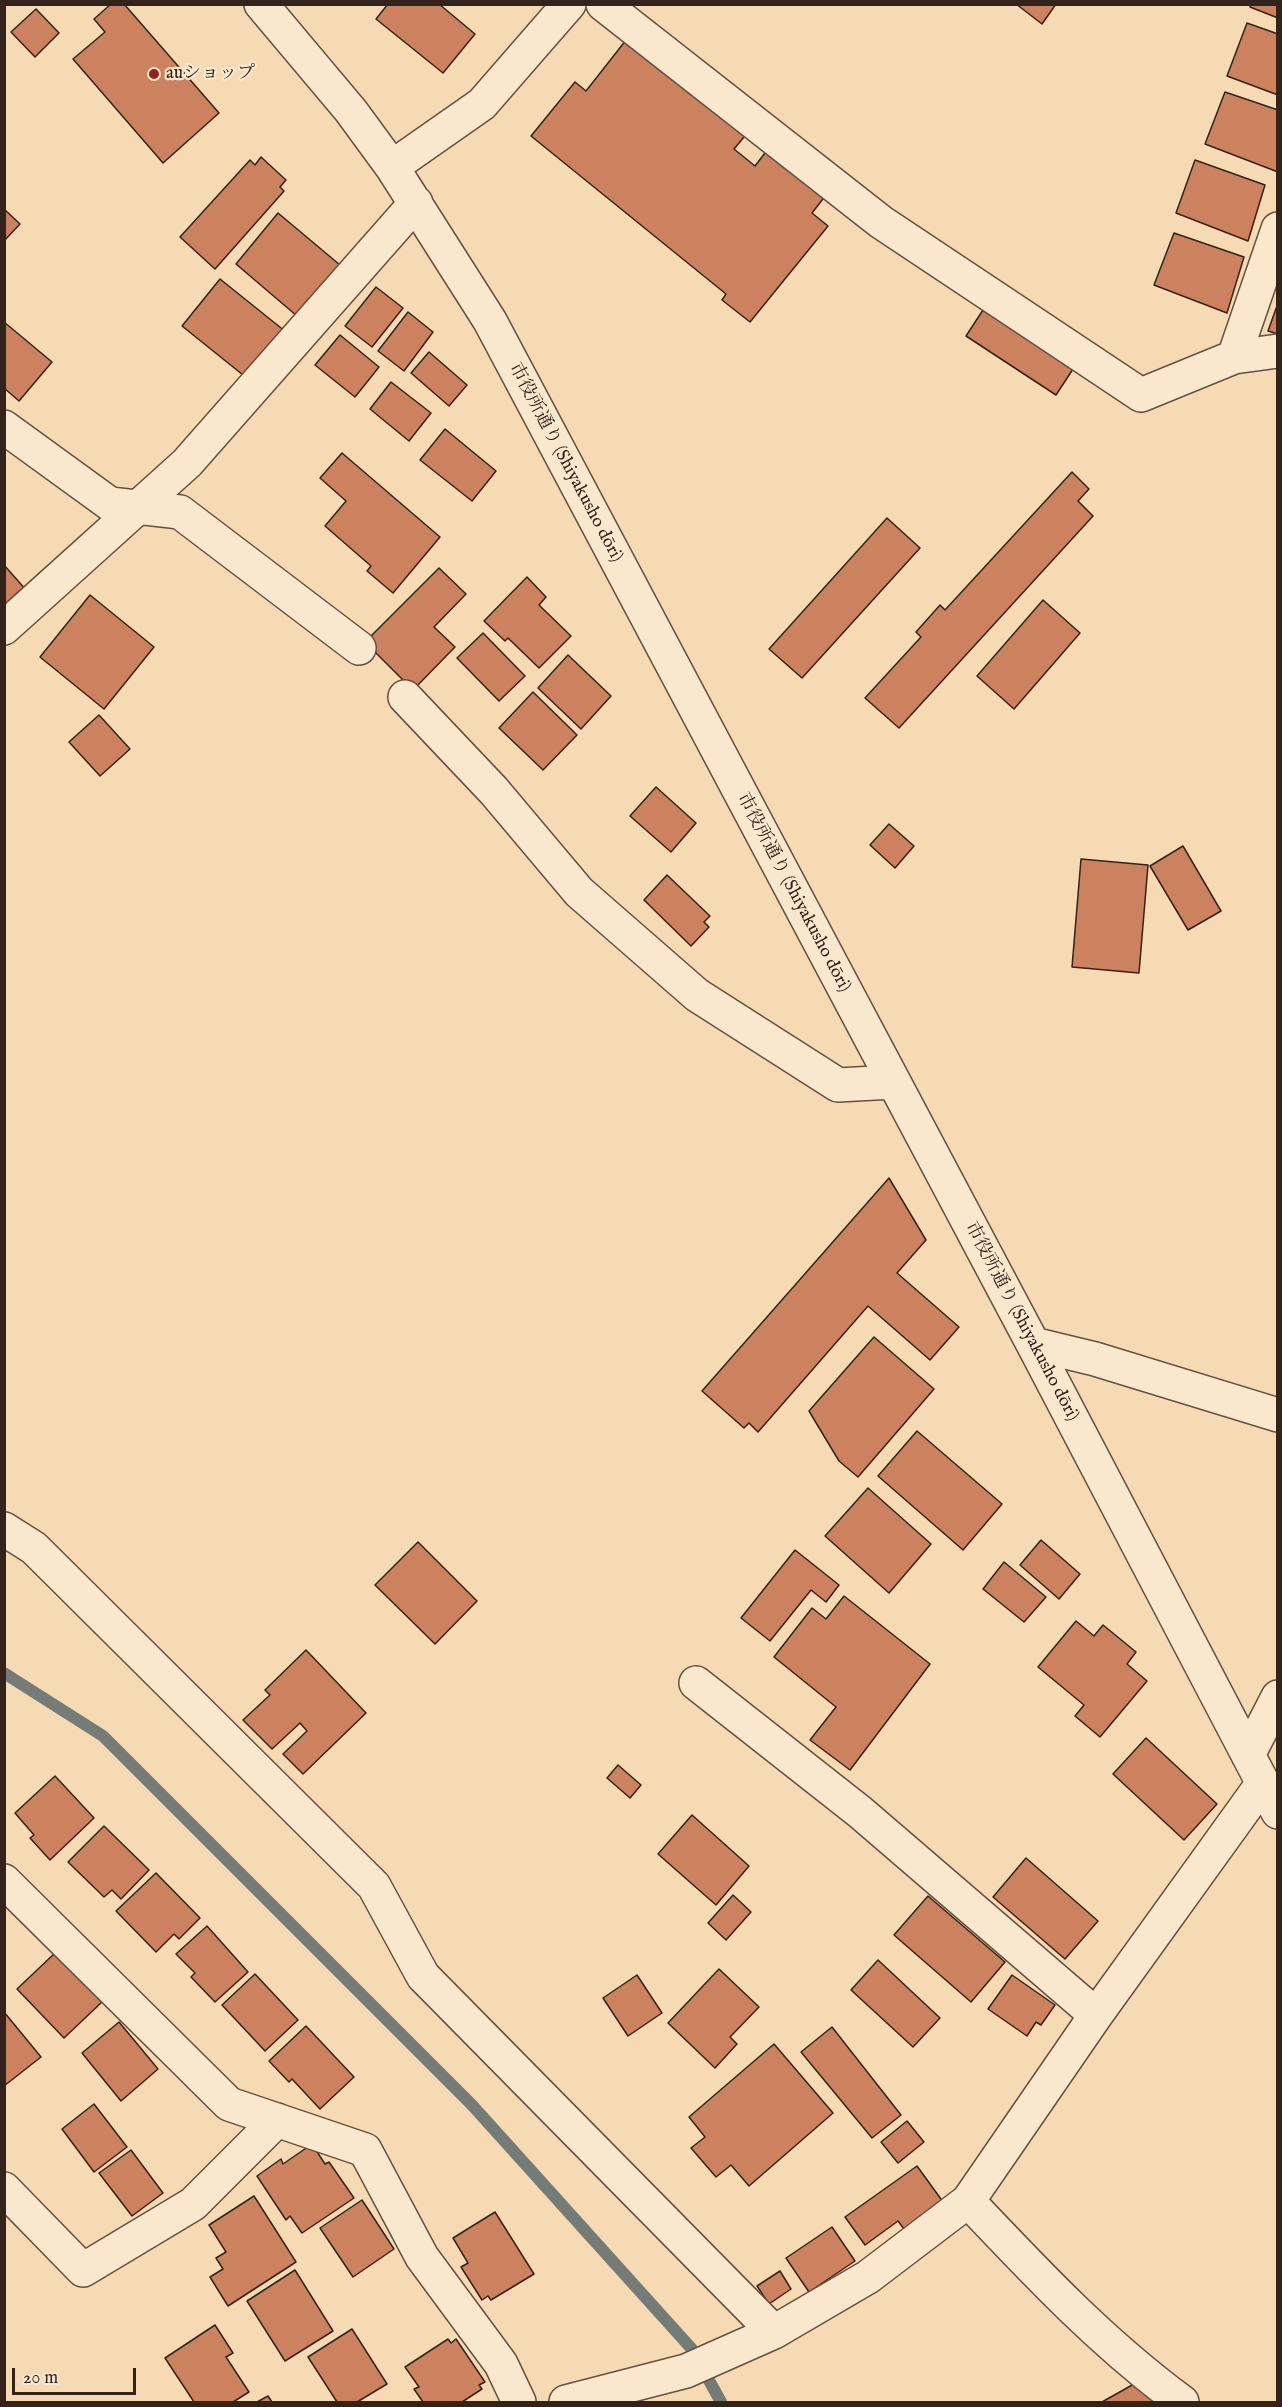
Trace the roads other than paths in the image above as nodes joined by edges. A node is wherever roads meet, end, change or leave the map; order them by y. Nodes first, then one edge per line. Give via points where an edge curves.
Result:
1 (261, 4) edge
2 (569, 4) edge
3 (603, 4) edge
4 (392, 167) junction
5 (416, 203) junction
6 (1278, 229) edge
7 (1278, 351) edge
8 (1234, 357) junction
9 (4, 427) edge
10 (141, 507) junction
11 (4, 628) edge
12 (359, 648) dead end
13 (405, 697) dead end
14 (893, 1082) junction
15 (1033, 1344) junction
16 (1278, 1415) edge
17 (4, 1529) edge
18 (696, 1683) dead end
19 (1278, 1697) edge
20 (1266, 1775) edge
21 (4, 1881) edge
22 (1096, 2015) junction
23 (277, 2120) junction
24 (4, 2189) edge
25 (968, 2201) junction
26 (774, 2332) junction
27 (519, 2403) edge
28 (566, 2403) edge
29 (1182, 2403) edge

1 - 4 street, 市役所通り (Shiyakusho dōri) via 351,111
2 - 4 street via 482,104
3 - 8 street via 881,222 1141,395
4 - 5 street, 市役所通り (Shiyakusho dōri)
5 - 10 street via 187,463
5 - 14 street, 市役所通り (Shiyakusho dōri) via 490,321
6 - 8 street
7 - 8 street
9 - 10 street via 110,504
10 - 11 street
10 - 12 street via 180,512
13 - 14 street via 494,791 579,892 697,995 838,1085
14 - 15 street, 市役所通り (Shiyakusho dōri)
15 - 16 street
15 - 20 street, 市役所通り (Shiyakusho dōri)
17 - 26 street via 34,1548 374,1886 423,1976
18 - 22 street via 860,1812
19 - 20 street
20 - 22 street
21 - 23 street via 229,2104
22 - 25 street
23 - 24 street via 193,2204 83,2270
23 - 27 street via 365,2150 422,2257 501,2364
25 - 26 street via 868,2277
25 - 29 street via 1072,2310
26 - 28 street via 686,2371

